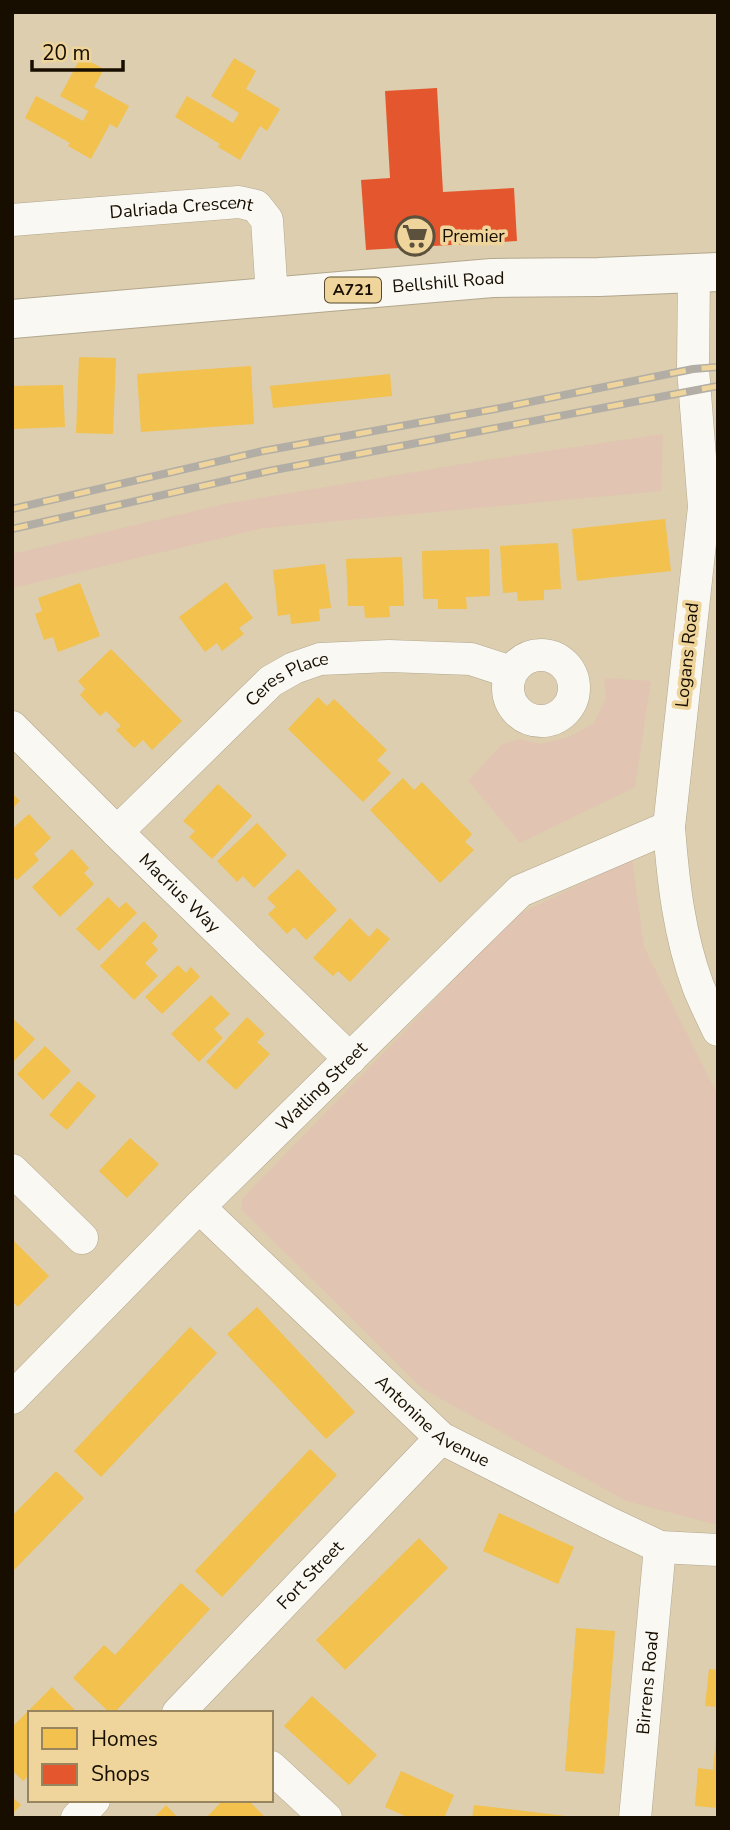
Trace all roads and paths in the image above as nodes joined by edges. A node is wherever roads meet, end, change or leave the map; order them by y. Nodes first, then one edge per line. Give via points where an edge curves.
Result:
1 (12, 220) edge
2 (706, 273) edge
3 (272, 297) junction
4 (12, 319) edge
5 (511, 672) dead end
6 (12, 727) edge
7 (668, 827) junction
8 (117, 832) junction
9 (718, 1030) edge
10 (350, 1059) junction
11 (12, 1170) edge
12 (199, 1207) junction
13 (82, 1238) dead end
14 (12, 1398) edge
15 (441, 1438) junction
16 (660, 1547) junction
17 (718, 1550) edge
18 (195, 1707) edge
19 (273, 1769) edge
20 (92, 1802) edge
21 (77, 1818) edge
22 (326, 1818) edge
23 (635, 1818) edge

1 - 3 street, Dalriada Crescent via 239,202 256,206 267,220
2 - 3 main road, Bellshill Road / A721 via 492,278
2 - 7 street, Logans Road via 693,369 704,507
3 - 4 main road, Bellshill Road / A721
5 - 8 street, Ceres Place via 471,659 389,656 320,659 295,668 271,681
6 - 8 street, Macrius Way
7 - 9 street, Logans Road via 684,935 698,985
7 - 10 street, Watling Street via 520,891
8 - 10 street, Macrius Way
10 - 12 street, Watling Street
11 - 13 street
12 - 14 street, Watling Street
12 - 15 street, Antonine Avenue
15 - 16 street, Antonine Avenue
15 - 18 street, Fort Street
16 - 17 street, Antonine Avenue
16 - 23 street, Birrens Road
19 - 22 street
20 - 21 street

